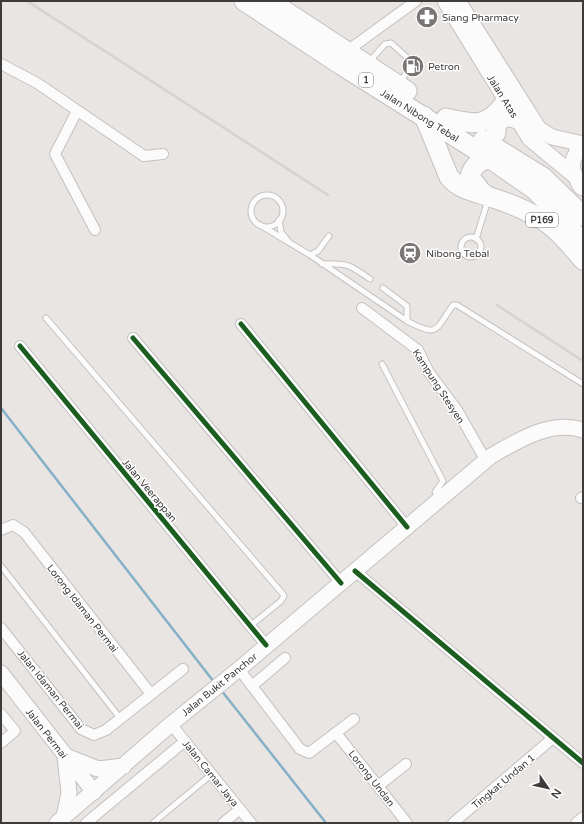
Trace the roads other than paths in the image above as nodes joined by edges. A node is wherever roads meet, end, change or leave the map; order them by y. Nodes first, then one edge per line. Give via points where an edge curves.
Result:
1 (244, 1) edge
2 (270, 1) edge
3 (416, 1) edge
4 (445, 1) edge
5 (458, 1) edge
6 (347, 51) junction
7 (1, 64) edge
8 (367, 64) junction
9 (399, 86) junction
10 (506, 101) junction
11 (77, 111) junction
12 (424, 116) junction
13 (446, 118) junction
14 (517, 119) junction
15 (583, 145) edge
16 (163, 154) dead end
17 (510, 156) junction
18 (489, 158) junction
19 (580, 182) edge
20 (489, 197) junction
21 (574, 215) edge
22 (280, 220) junction
23 (260, 225) junction
24 (95, 230) dead end
25 (329, 236) dead end
26 (476, 239) dead end
27 (583, 244) edge
28 (292, 245) junction
29 (310, 255) junction
30 (583, 260) edge
31 (322, 264) junction
32 (370, 279) dead end
33 (383, 288) dead end
34 (362, 308) dead end
35 (46, 318) dead end
36 (407, 321) junction
37 (241, 324) dead end
38 (133, 338) dead end
39 (20, 346) dead end
40 (382, 364) dead end
41 (583, 384) edge
42 (580, 428) edge
43 (486, 460) junction
44 (440, 499) junction
45 (407, 527) junction
46 (1, 530) edge
47 (1, 566) edge
48 (355, 571) junction
49 (341, 583) junction
50 (250, 626) junction
51 (1, 628) edge
52 (266, 645) junction
53 (285, 658) dead end
54 (183, 669) dead end
55 (239, 670) junction
56 (1, 673) edge
57 (252, 686) junction
58 (151, 694) junction
59 (1, 714) edge
60 (120, 718) junction
61 (354, 719) dead end
62 (171, 724) junction
63 (336, 733) junction
64 (553, 738) junction
65 (185, 741) junction
66 (1, 743) edge
67 (65, 756) junction
68 (583, 763) edge
69 (406, 764) dead end
70 (124, 766) junction
71 (212, 774) junction
72 (378, 786) junction
73 (94, 792) junction
74 (240, 809) junction
75 (583, 817) edge
76 (61, 820) edge
77 (86, 823) edge
78 (153, 823) edge
79 (223, 823) edge
80 (251, 823) edge
81 (407, 823) edge
82 (453, 823) edge
83 (576, 823) edge

1 - 12 highway, Jalan Nibong Tebal / 1
2 - 6 highway, Jalan Nibong Tebal / 1
3 - 6 street
4 - 10 main road, Jalan Atas
5 - 15 main road, Jalan Atas via 539,129 552,136
6 - 8 highway, Jalan Nibong Tebal / 1
7 - 11 street via 37,83
8 - 9 highway, Jalan Nibong Tebal / 1
8 - 9 lane via 385,44 391,42 412,62
9 - 13 highway, Jalan Nibong Tebal / 1
10 - 13 highway via 494,116 479,124
10 - 14 main road, Jalan Atas
11 - 16 street via 144,156
11 - 24 street via 55,154
12 - 18 highway, Jalan Nibong Tebal / 1
12 - 20 highway, P169 via 449,178 454,184 473,194
13 - 17 highway, Jalan Nibong Tebal / 1
14 - 17 highway via 505,117 496,127 496,132
14 - 19 main road, Jalan Atas via 530,139
15 - 19 main road via 572,162
17 - 21 highway, Jalan Nibong Tebal / 1 via 543,177
18 - 20 highway via 475,166 470,177
18 - 21 highway, Jalan Nibong Tebal / 1
20 - 26 lane
20 - 30 highway, P169 via 539,218 560,234
21 - 27 highway, Jalan Nibong Tebal / 1
22 - 23 lane via 270,226
22 - 23 lane via 283,210 279,200 264,195 255,200 251,208 253,218
22 - 28 lane via 281,232
23 - 28 lane
25 - 29 lane via 318,251
28 - 29 lane
29 - 31 lane
31 - 32 lane via 350,265
31 - 36 lane
33 - 36 lane via 407,306
34 - 43 street, Kampung Stesyen via 418,350 428,370 457,410
35 - 50 lane via 284,596 281,602
36 - 41 lane via 423,330 432,330 439,327 453,305 457,305
37 - 45 street
38 - 49 street
39 - 50 street, Jalan Veerappan
40 - 44 lane via 441,477 442,480 435,492
42 - 43 main road, Jalan Bukit Panchor via 532,433
43 - 44 main road, Jalan Bukit Panchor
44 - 45 main road, Jalan Bukit Panchor
45 - 48 main road, Jalan Bukit Panchor
46 - 58 street, Lorong Idaman Permai via 13,525 24,532
47 - 60 lane
48 - 49 main road, Jalan Bukit Panchor
48 - 64 street
49 - 52 main road, Jalan Bukit Panchor
50 - 52 street, Jalan Veerappan
51 - 60 street, Jalan Idaman Permai via 81,729 94,735 106,730
52 - 55 main road, Jalan Bukit Panchor
53 - 57 street
54 - 58 street, Jalan Idaman Permai
55 - 57 street
55 - 62 main road, Jalan Bukit Panchor
56 - 67 main road, Jalan Permai
57 - 63 street via 300,749 309,753
58 - 60 street, Jalan Idaman Permai
59 - 66 street via 15,731
61 - 63 street
62 - 65 street, Jalan Camar Jaya
62 - 70 main road, Jalan Bukit Panchor
63 - 72 street, Lorong Undan
64 - 68 street
64 - 82 street, Tingkat Undan 1
65 - 71 street, Jalan Camar Jaya
65 - 77 street
67 - 70 main road via 98,769
67 - 73 main road, Jalan Permai
67 - 76 main road via 69,793
69 - 72 street
70 - 73 main road, Jalan Bukit Panchor
71 - 74 street, Jalan Camar Jaya
71 - 78 lane
72 - 81 street, Lorong Undan
73 - 76 main road, Jalan Bukit Panchor
74 - 79 street
74 - 80 street, Jalan Camar Jaya
75 - 83 street

